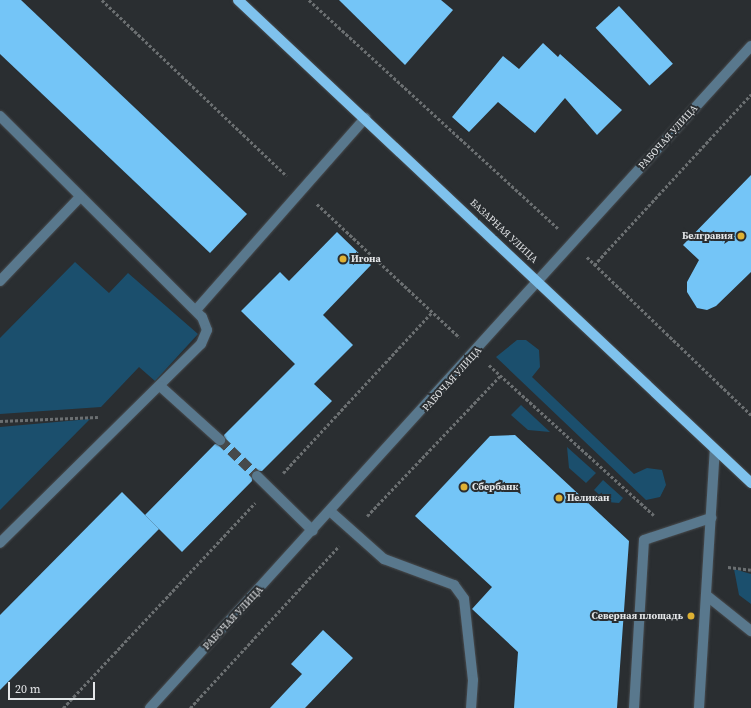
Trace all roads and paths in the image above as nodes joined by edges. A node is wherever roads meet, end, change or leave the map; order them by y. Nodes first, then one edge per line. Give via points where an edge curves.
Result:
1 (102, 0) edge
2 (238, 0) edge
3 (309, 0) edge
4 (751, 46) edge
5 (751, 94) edge
6 (0, 116) edge
7 (364, 118) junction
8 (300, 188) junction
9 (80, 197) junction
10 (572, 242) junction
11 (594, 264) junction
12 (539, 280) junction
13 (0, 281) edge
14 (196, 310) junction
15 (432, 312) junction
16 (476, 352) junction
17 (160, 386) junction
18 (751, 415) edge
19 (0, 421) edge
20 (114, 432) junction
21 (220, 440) tunnel mouth
22 (715, 448) junction
23 (257, 476) tunnel mouth
24 (751, 483) edge
25 (268, 488) junction
26 (332, 512) junction
27 (711, 518) junction
28 (313, 530) junction
29 (671, 531) junction
30 (0, 543) edge
31 (708, 564) junction
32 (751, 570) edge
33 (706, 595) junction
34 (751, 631) edge
35 (62, 708) edge
36 (150, 708) edge
37 (471, 708) edge
38 (634, 708) edge
39 (699, 708) edge

1 - 8 path
2 - 7 main road, БАЗАРНАЯ УЛИЦА
3 - 10 path
4 - 10 street, РАБОЧАЯ УЛИЦА
5 - 11 path
6 - 9 street
7 - 8 street
7 - 12 main road, БАЗАРНАЯ УЛИЦА
8 - 14 street
8 - 15 path
9 - 13 street
9 - 14 street
10 - 11 path
10 - 12 street, РАБОЧАЯ УЛИЦА
11 - 18 path
12 - 16 street, РАБОЧАЯ УЛИЦА
12 - 22 main road, БАЗАРНАЯ УЛИЦА
14 - 17 street via 206,323 206,338
15 - 16 path
15 - 25 path
16 - 26 street, РАБОЧАЯ УЛИЦА
16 - 29 path
17 - 20 street
17 - 21 street
19 - 20 path via 96,414
20 - 30 street
22 - 24 main road, БАЗАРНАЯ УЛИЦА
22 - 27 street
23 - 25 street
25 - 28 street
25 - 35 path
26 - 28 street, РАБОЧАЯ УЛИЦА
26 - 37 street via 384,559 454,585 464,599 474,680
27 - 29 street
27 - 31 street
28 - 36 street, РАБОЧАЯ УЛИЦА
29 - 38 street via 644,540
31 - 32 path
31 - 33 street
33 - 34 street
33 - 39 street

